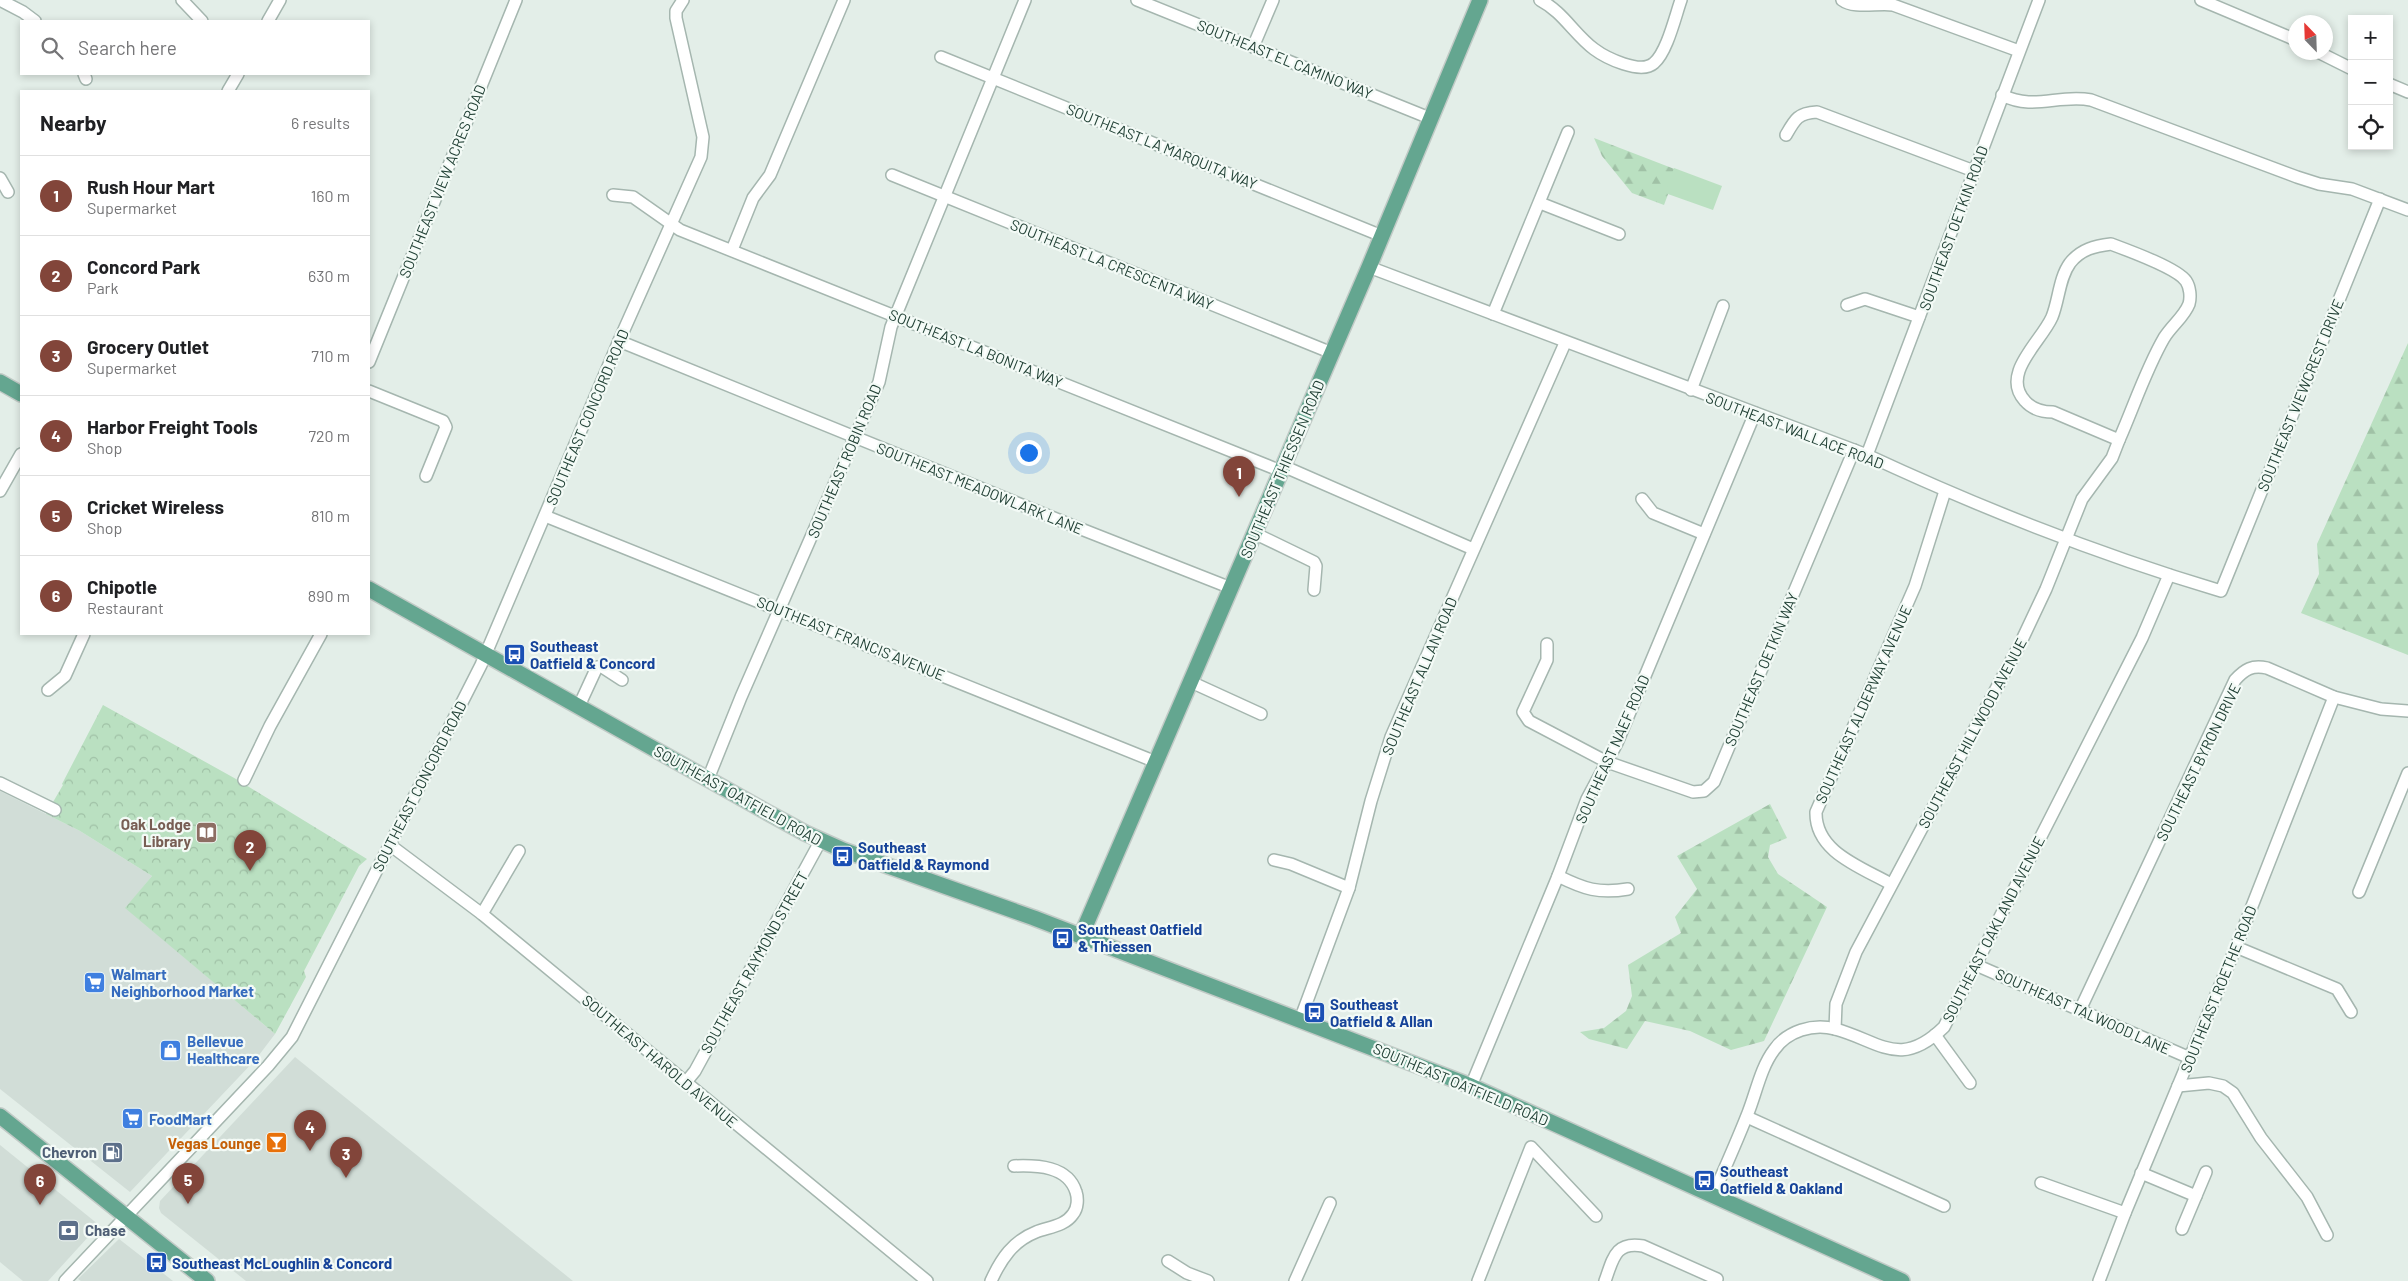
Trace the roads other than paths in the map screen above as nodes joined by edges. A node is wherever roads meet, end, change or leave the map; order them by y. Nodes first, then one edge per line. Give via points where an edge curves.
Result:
1 (0, 0) edge
2 (182, 0) edge
3 (280, 0) edge
4 (516, 0) edge
5 (683, 0) edge
6 (844, 0) edge
7 (1025, 0) edge
8 (1137, 0) edge
9 (1273, 0) edge
10 (1480, 0) edge
11 (1540, 0) edge
12 (1681, 0) edge
13 (1842, 0) edge
14 (2039, 0) edge
15 (2201, 0) edge
16 (34, 20) edge
17 (201, 20) edge
18 (269, 20) edge
19 (2288, 37) edge
20 (1254, 47) junction
21 (2019, 52) junction
22 (941, 57) dead end
23 (2333, 60) edge
24 (2348, 67) edge
25 (237, 75) edge
26 (992, 77) junction
27 (2393, 86) edge
28 (229, 90) edge
29 (2408, 92) edge
30 (2002, 95) junction
31 (1432, 119) junction
32 (1568, 132) dead end
33 (1786, 135) dead end
34 (1974, 171) junction
35 (892, 175) dead end
36 (0, 178) edge
37 (8, 192) dead end
38 (612, 195) dead end
39 (945, 197) junction
40 (2380, 199) junction
41 (1540, 203) junction
42 (2408, 210) edge
43 (671, 225) junction
44 (1619, 234) dead end
45 (1382, 236) junction
46 (732, 250) junction
47 (1369, 268) junction
48 (1847, 305) dead end
49 (1723, 306) dead end
50 (1493, 314) junction
51 (896, 316) junction
52 (1920, 317) junction
53 (619, 341) junction
54 (1565, 343) junction
55 (1332, 353) junction
56 (370, 360) edge
57 (0, 382) edge
58 (1691, 390) junction
59 (370, 391) edge
60 (20, 393) edge
61 (1755, 413) junction
62 (855, 438) junction
63 (2119, 440) junction
64 (1854, 450) junction
65 (1867, 455) junction
66 (20, 456) edge
67 (1282, 468) junction
68 (426, 476) dead end
69 (0, 491) edge
70 (1945, 491) junction
71 (1642, 499) dead end
72 (545, 516) junction
73 (1254, 533) junction
74 (1704, 534) junction
75 (2067, 537) junction
76 (1473, 549) junction
77 (2169, 575) junction
78 (1231, 588) junction
79 (370, 589) edge
80 (1314, 590) dead end
81 (2221, 591) joint
82 (781, 609) junction
83 (84, 635) edge
84 (320, 635) edge
85 (1548, 644) dead end
86 (485, 654) junction
87 (622, 680) dead end
88 (1190, 682) junction
89 (48, 690) dead end
90 (2334, 697) junction
91 (579, 706) junction
92 (2408, 711) edge
93 (1261, 714) dead end
94 (1156, 762) junction
95 (1607, 762) junction
96 (2408, 773) edge
97 (708, 779) junction
98 (244, 780) dead end
99 (0, 783) edge
100 (55, 810) dead end
101 (821, 840) junction
102 (390, 845) junction
103 (519, 851) dead end
104 (1274, 860) dead end
105 (1558, 876) junction
106 (1891, 884) junction
107 (1349, 888) junction
108 (1628, 889) dead end
109 (2359, 892) dead end
110 (482, 914) junction
111 (1081, 936) junction
112 (2236, 947) junction
113 (1976, 965) junction
114 (2080, 1010) junction
115 (2351, 1012) dead end
116 (1300, 1020) junction
117 (1835, 1029) junction
118 (1935, 1036) junction
119 (2190, 1058) junction
120 (686, 1082) junction
121 (1970, 1083) dead end
122 (1471, 1086) junction
123 (2178, 1086) junction
124 (0, 1116) edge
125 (1747, 1116) junction
126 (1014, 1166) dead end
127 (2206, 1172) dead end
128 (2142, 1173) junction
129 (2041, 1183) dead end
130 (1714, 1194) junction
131 (2196, 1196) junction
132 (1330, 1203) dead end
133 (1944, 1206) dead end
134 (2125, 1213) junction
135 (1596, 1216) dead end
136 (127, 1217) junction
137 (2182, 1229) dead end
138 (2327, 1235) dead end
139 (1168, 1261) dead end
140 (1717, 1279) dead end
141 (65, 1281) edge
142 (207, 1281) edge
143 (927, 1281) edge
144 (991, 1281) edge
145 (1208, 1281) edge
146 (1295, 1281) edge
147 (1478, 1281) edge
148 (1604, 1281) edge
149 (1902, 1281) edge
150 (2099, 1281) edge

1 - 16 street
2 - 17 street
3 - 18 street
4 - 56 street, SOUTHEAST VIEW ACRES ROAD
5 - 43 street, SOUTHEAST CONCORD ROAD via 676,11 676,18 703,137 702,149
6 - 46 street via 770,175 753,198
7 - 26 street, SOUTHEAST ROBIN ROAD
8 - 20 street, SOUTHEAST EL CAMINO WAY
9 - 20 street
10 - 31 main road, SOUTHEAST THIESSEN ROAD
11 - 12 street via 1559,12 1594,49 1637,68 1654,64 1661,54
13 - 21 street via 1857,6 1893,5
14 - 21 street, SOUTHEAST OETKIN ROAD
15 - 19 street
20 - 31 street, SOUTHEAST EL CAMINO WAY
21 - 30 street, SOUTHEAST OETKIN ROAD
22 - 26 street, SOUTHEAST LA MARQUITA WAY
23 - 24 street
25 - 28 street
26 - 39 street, SOUTHEAST ROBIN ROAD
26 - 45 street, SOUTHEAST LA MARQUITA WAY
27 - 29 street
30 - 34 street, SOUTHEAST OETKIN ROAD
30 - 40 street via 2032,103 2070,98 2091,100 2319,184 2347,188
31 - 45 main road, SOUTHEAST THIESSEN ROAD
32 - 41 street
33 - 34 street via 1795,120 1804,113 1817,112
34 - 52 street, SOUTHEAST OETKIN ROAD
35 - 39 street, SOUTHEAST LA CRESCENTA WAY
36 - 37 street
38 - 43 street, SOUTHEAST LA BONITA WAY via 633,197
39 - 51 street, SOUTHEAST ROBIN ROAD
39 - 55 street, SOUTHEAST LA CRESCENTA WAY
40 - 42 street
40 - 81 street, SOUTHEAST VIEWCREST DRIVE
41 - 44 street
41 - 50 street
43 - 46 street, SOUTHEAST LA BONITA WAY
43 - 53 street, SOUTHEAST CONCORD ROAD
45 - 47 main road, SOUTHEAST THIESSEN ROAD
46 - 51 street, SOUTHEAST LA BONITA WAY
47 - 50 street, SOUTHEAST WALLACE ROAD
47 - 55 main road, SOUTHEAST THIESSEN ROAD
48 - 52 street via 1865,299
49 - 58 street
50 - 54 street, SOUTHEAST WALLACE ROAD
51 - 62 street, SOUTHEAST ROBIN ROAD via 879,382
51 - 67 street, SOUTHEAST LA BONITA WAY
52 - 65 street, SOUTHEAST OETKIN ROAD
53 - 62 street, SOUTHEAST MEADOWLARK LANE
53 - 72 street, SOUTHEAST CONCORD ROAD
54 - 58 street, SOUTHEAST WALLACE ROAD
54 - 76 street, SOUTHEAST ALLAN ROAD
55 - 67 main road, SOUTHEAST THIESSEN ROAD
57 - 60 main road
58 - 61 street, SOUTHEAST WALLACE ROAD
59 - 68 street via 443,421 446,428
61 - 64 street, SOUTHEAST WALLACE ROAD
61 - 74 street, SOUTHEAST NAEF ROAD
62 - 78 street, SOUTHEAST MEADOWLARK LANE
62 - 82 street, SOUTHEAST ROBIN ROAD
63 - 63 street, SOUTHEAST HILLWOOD AVENUE via 2160,347 2190,302 2190,293 2186,282 2177,273 2111,244 2086,249 2070,263 2051,318 2024,361 2017,384 2027,404
63 - 75 street, SOUTHEAST HILLWOOD AVENUE via 2112,458 2087,489
64 - 65 street, SOUTHEAST WALLACE ROAD
64 - 95 street, SOUTHEAST OETKIN WAY via 1714,782 1704,791 1692,792
65 - 70 street, SOUTHEAST WALLACE ROAD
66 - 69 street
67 - 73 main road, SOUTHEAST THIESSEN ROAD
67 - 76 street, SOUTHEAST LA BONITA WAY
70 - 75 street, SOUTHEAST WALLACE ROAD
70 - 106 street, SOUTHEAST ALDERWAY AVENUE via 1915,586 1816,812 1818,830 1833,851
71 - 74 street via 1653,513
72 - 82 street, SOUTHEAST FRANCIS AVENUE
72 - 86 street, SOUTHEAST CONCORD ROAD
73 - 78 main road, SOUTHEAST THIESSEN ROAD
73 - 80 street via 1314,562
74 - 95 street, SOUTHEAST NAEF ROAD
75 - 77 street, SOUTHEAST WALLACE ROAD
75 - 106 street, SOUTHEAST HILLWOOD AVENUE via 2021,642
76 - 107 street, SOUTHEAST ALLAN ROAD via 1385,752
77 - 81 street, SOUTHEAST WALLACE ROAD
77 - 113 street, SOUTHEAST OAKLAND AVENUE via 2142,638
78 - 88 main road, SOUTHEAST THIESSEN ROAD
79 - 86 main road, SOUTHEAST OATFIELD ROAD
82 - 94 street, SOUTHEAST FRANCIS AVENUE
82 - 97 street, SOUTHEAST ROBIN ROAD
83 - 89 street via 65,676
84 - 98 street
85 - 95 street, SOUTHEAST OETKIN WAY via 1547,660 1523,712 1529,721
86 - 91 main road, SOUTHEAST OATFIELD ROAD
86 - 102 street, SOUTHEAST CONCORD ROAD
87 - 91 street via 602,666 598,667
88 - 93 street
88 - 94 main road, SOUTHEAST THIESSEN ROAD
90 - 92 street, SOUTHEAST BYRON DRIVE via 2381,709
90 - 112 street, SOUTHEAST ROETHE ROAD
90 - 114 street, SOUTHEAST BYRON DRIVE via 2256,666 2244,670 2235,680
91 - 97 main road, SOUTHEAST OATFIELD ROAD
94 - 111 main road, SOUTHEAST THIESSEN ROAD
95 - 105 street, SOUTHEAST NAEF ROAD via 1587,799
96 - 109 street
97 - 101 main road, SOUTHEAST OATFIELD ROAD
99 - 100 street
101 - 111 main road, SOUTHEAST OATFIELD ROAD
101 - 120 street, SOUTHEAST RAYMOND STREET via 695,1071
102 - 110 street, SOUTHEAST HAROLD AVENUE
102 - 136 street, SOUTHEAST CONCORD ROAD via 286,1044
103 - 110 street
104 - 107 street
105 - 108 street via 1598,891
105 - 122 street, SOUTHEAST NAEF ROAD
106 - 117 street, SOUTHEAST HILLWOOD AVENUE via 1845,977 1835,1010
107 - 116 street, SOUTHEAST ALLAN ROAD
110 - 120 street, SOUTHEAST HAROLD AVENUE
111 - 116 main road, SOUTHEAST OATFIELD ROAD
112 - 115 street via 2337,988
112 - 119 street, SOUTHEAST ROETHE ROAD
113 - 114 street, SOUTHEAST TALWOOD LANE
113 - 118 street, SOUTHEAST OAKLAND AVENUE via 1950,1018
114 - 119 street, SOUTHEAST TALWOOD LANE
116 - 122 main road, SOUTHEAST OATFIELD ROAD
117 - 118 street, SOUTHEAST OAKLAND AVENUE via 1892,1049 1915,1046
117 - 125 street, SOUTHEAST OAKLAND AVENUE via 1807,1028 1780,1042 1769,1058
118 - 121 street
119 - 123 street, SOUTHEAST ROETHE ROAD
120 - 143 street, SOUTHEAST HAROLD AVENUE
122 - 130 main road, SOUTHEAST OATFIELD ROAD
123 - 128 street, SOUTHEAST ROETHE ROAD
123 - 138 street via 2209,1083 2223,1086 2233,1093 2261,1138 2307,1197
124 - 136 main road
125 - 130 street, SOUTHEAST OAKLAND AVENUE
125 - 133 street
126 - 144 street via 1038,1165 1067,1176 1078,1200 1074,1214 1061,1224 1017,1243 999,1264
127 - 131 street
128 - 131 street
128 - 134 street, SOUTHEAST ROETHE ROAD
129 - 134 street
130 - 149 main road, SOUTHEAST OATFIELD ROAD
131 - 137 street
132 - 146 street
134 - 150 street, SOUTHEAST ROETHE ROAD
135 - 147 street via 1531,1146
136 - 141 street, SOUTHEAST CONCORD ROAD
136 - 142 main road
139 - 145 street
140 - 148 street via 1633,1244 1616,1252

